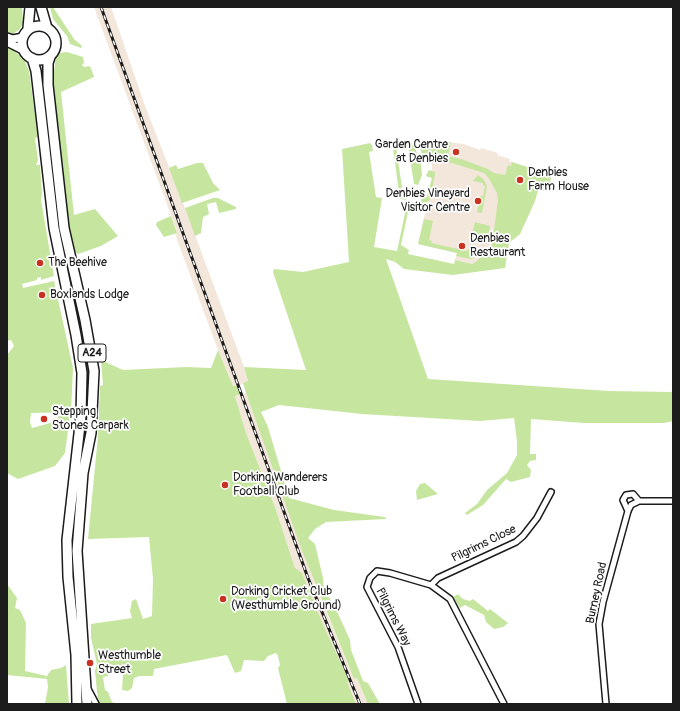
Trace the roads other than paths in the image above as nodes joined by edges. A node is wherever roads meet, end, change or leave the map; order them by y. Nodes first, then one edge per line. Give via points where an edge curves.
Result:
1 (30, 7) edge
2 (41, 7) edge
3 (47, 28) junction
4 (26, 32) junction
5 (7, 37) edge
6 (7, 42) edge
7 (28, 54) junction
8 (50, 57) junction
9 (551, 492) dead end
10 (639, 501) junction
11 (673, 501) edge
12 (628, 511) junction
13 (431, 585) junction
14 (86, 684) junction
15 (77, 704) edge
16 (87, 704) edge
17 (96, 704) edge
18 (418, 704) edge
19 (504, 704) edge
20 (606, 704) edge

1 - 4 highway
2 - 3 highway
3 - 4 highway via 41,26
3 - 8 highway via 52,32 56,42
4 - 5 main road via 13,39
4 - 7 highway
6 - 7 main road
7 - 8 highway via 38,59
7 - 15 highway, A24 via 36,71 54,228 82,373 81,416 67,546 76,655
8 - 14 highway, A24 via 47,70 48,85 64,228 94,371 91,433 83,473 77,551
9 - 13 street, Pilgrims Close via 537,518 516,542 438,578
10 - 11 street, Burney Road
10 - 12 street via 631,505
10 - 12 street, Burney Road via 633,494 626,495 623,500
12 - 20 street, Burney Road via 599,624
13 - 18 street, Pilgrims Way via 380,571 374,573 367,584 398,647
13 - 19 street, Pilgrims Way via 450,599 456,607
14 - 16 highway, A24
14 - 17 street

